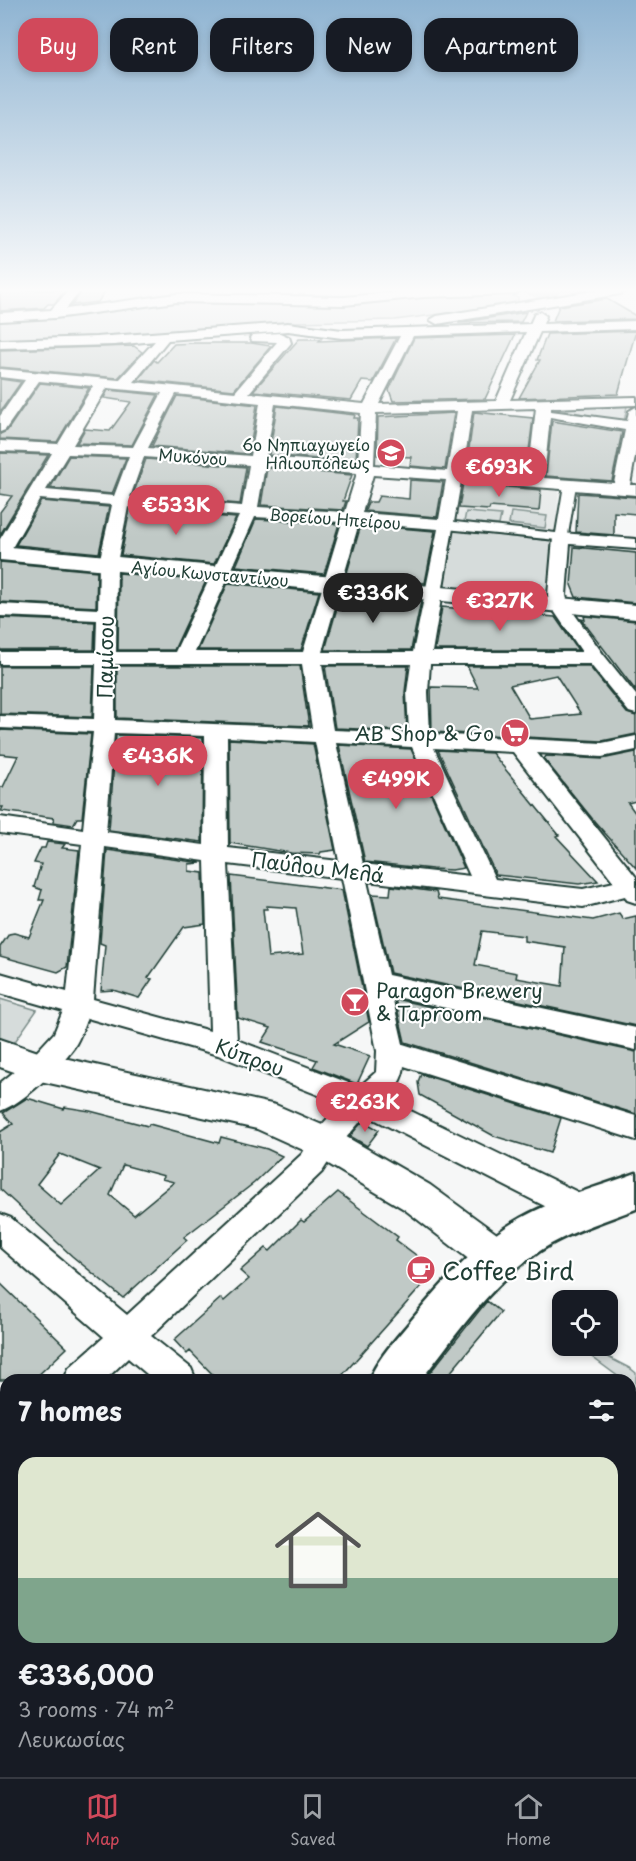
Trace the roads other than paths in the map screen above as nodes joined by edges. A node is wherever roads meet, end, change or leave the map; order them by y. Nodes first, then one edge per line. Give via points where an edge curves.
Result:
1 (0, 373) edge
2 (134, 373) edge
3 (259, 373) edge
4 (388, 373) edge
5 (515, 373) edge
6 (35, 376) junction
7 (103, 382) junction
8 (124, 384) junction
9 (171, 390) junction
10 (238, 397) junction
11 (268, 400) junction
12 (636, 401) edge
13 (501, 405) junction
14 (465, 407) junction
15 (544, 408) junction
16 (369, 409) junction
17 (635, 421) edge
18 (0, 428) edge
19 (0, 446) edge
20 (61, 448) junction
21 (138, 452) junction
22 (257, 460) junction
23 (366, 470) junction
24 (453, 477) junction
25 (536, 482) junction
26 (570, 485) junction
27 (629, 489) edge
28 (34, 494) junction
29 (122, 500) junction
30 (249, 512) junction
31 (352, 517) junction
32 (446, 525) junction
33 (562, 538) junction
34 (636, 544) edge
35 (0, 553) edge
36 (108, 563) junction
37 (220, 573) junction
38 (334, 584) junction
39 (433, 593) junction
40 (559, 605) junction
41 (0, 610) edge
42 (636, 612) edge
43 (106, 615) junction
44 (0, 658) edge
45 (106, 658) junction
46 (311, 658) junction
47 (596, 658) junction
48 (182, 659) junction
49 (421, 659) junction
50 (636, 708) edge
51 (0, 722) edge
52 (104, 726) junction
53 (216, 729) junction
54 (324, 736) junction
55 (420, 740) junction
56 (636, 743) edge
57 (518, 744) junction
58 (0, 825) edge
59 (94, 837) junction
60 (216, 855) junction
61 (353, 872) junction
62 (486, 885) junction
63 (634, 888) edge
64 (0, 983) edge
65 (377, 983) junction
66 (79, 1004) junction
67 (636, 1039) edge
68 (224, 1046) junction
69 (391, 1051) junction
70 (0, 1053) edge
71 (40, 1067) junction
72 (0, 1099) edge
73 (362, 1100) junction
74 (636, 1128) edge
75 (323, 1142) junction
76 (636, 1191) edge
77 (585, 1211) junction
78 (0, 1228) edge
79 (498, 1258) junction
80 (129, 1337) junction
81 (88, 1374) edge
82 (172, 1374) edge
83 (397, 1374) edge

1 - 6 street
2 - 8 street
3 - 10 street
4 - 16 street
5 - 13 street
6 - 7 street
6 - 18 street
7 - 8 street
7 - 20 street
8 - 9 street
9 - 10 street
9 - 21 street, Παμίσου
10 - 11 street
11 - 16 street
11 - 22 street
12 - 15 street
13 - 14 street
13 - 15 street
14 - 16 street
14 - 24 street
15 - 17 street
15 - 25 street
16 - 23 street
17 - 27 street
19 - 20 street, Μυκόνου
20 - 21 street, Μυκόνου
20 - 28 street
21 - 22 street, Μυκόνου
21 - 29 street, Παμίσου
22 - 23 street, Μυκόνου
22 - 30 street
23 - 24 street, Μυκόνου
23 - 31 street
24 - 25 street, Μυκόνου
24 - 32 street
25 - 26 street, Μυκόνου
26 - 27 street, Μυκόνου
26 - 33 street
28 - 29 street, Βορείου Ηπείρου
28 - 35 street
29 - 30 street, Βορείου Ηπείρου
29 - 36 street, Παμίσου
30 - 31 street, Βορείου Ηπείρου
30 - 37 street
31 - 32 street, Βορείου Ηπείρου
31 - 38 street
32 - 33 street, Βορείου Ηπείρου
32 - 39 street
33 - 34 street, Βορείου Ηπείρου
33 - 40 street
35 - 36 street, Αγίου Κωνσταντίνου
36 - 37 street, Αγίου Κωνσταντίνου
36 - 43 street, Παμίσου
37 - 38 street, Αγίου Κωνσταντίνου
37 - 48 street
38 - 39 street, Αγίου Κωνσταντίνου
38 - 46 street
39 - 40 street, Αγίου Κωνσταντίνου
39 - 49 street
40 - 42 street, Αγίου Κωνσταντίνου
40 - 47 street
41 - 43 street
43 - 45 street, Παμίσου
44 - 45 street
45 - 48 street
45 - 52 street, Παμίσου
46 - 48 street
46 - 49 street
46 - 54 street
47 - 49 street
47 - 50 street
49 - 55 street via 417,723
51 - 52 street
52 - 53 street
52 - 59 street, Παμίσου
53 - 54 street
53 - 60 street
54 - 55 street
54 - 61 street
55 - 57 street
55 - 62 street
56 - 57 street via 602,750
57 - 63 street
58 - 59 street, Παύλου Μελά
59 - 60 street, Παύλου Μελά
59 - 66 street, Παμίσου
60 - 61 street, Παύλου Μελά
60 - 68 street
61 - 62 street, Παύλου Μελά
61 - 65 street
62 - 63 street, Παύλου Μελά via 583,898
64 - 66 street, Κύπρου
65 - 67 street
65 - 69 street
66 - 68 street, Κύπρου
66 - 71 street, Παμίσου via 65,1039
68 - 73 street, Κύπρου
69 - 73 street via 389,1077
69 - 74 street
70 - 71 street
71 - 72 street, Παμίσου
71 - 75 street via 263,1115
73 - 75 street
73 - 77 street, Κύπρου
75 - 79 street via 417,1197
75 - 80 street via 312,1163
76 - 77 main road
77 - 79 main road via 534,1232
78 - 80 street
79 - 83 main road
80 - 81 street
80 - 82 street

